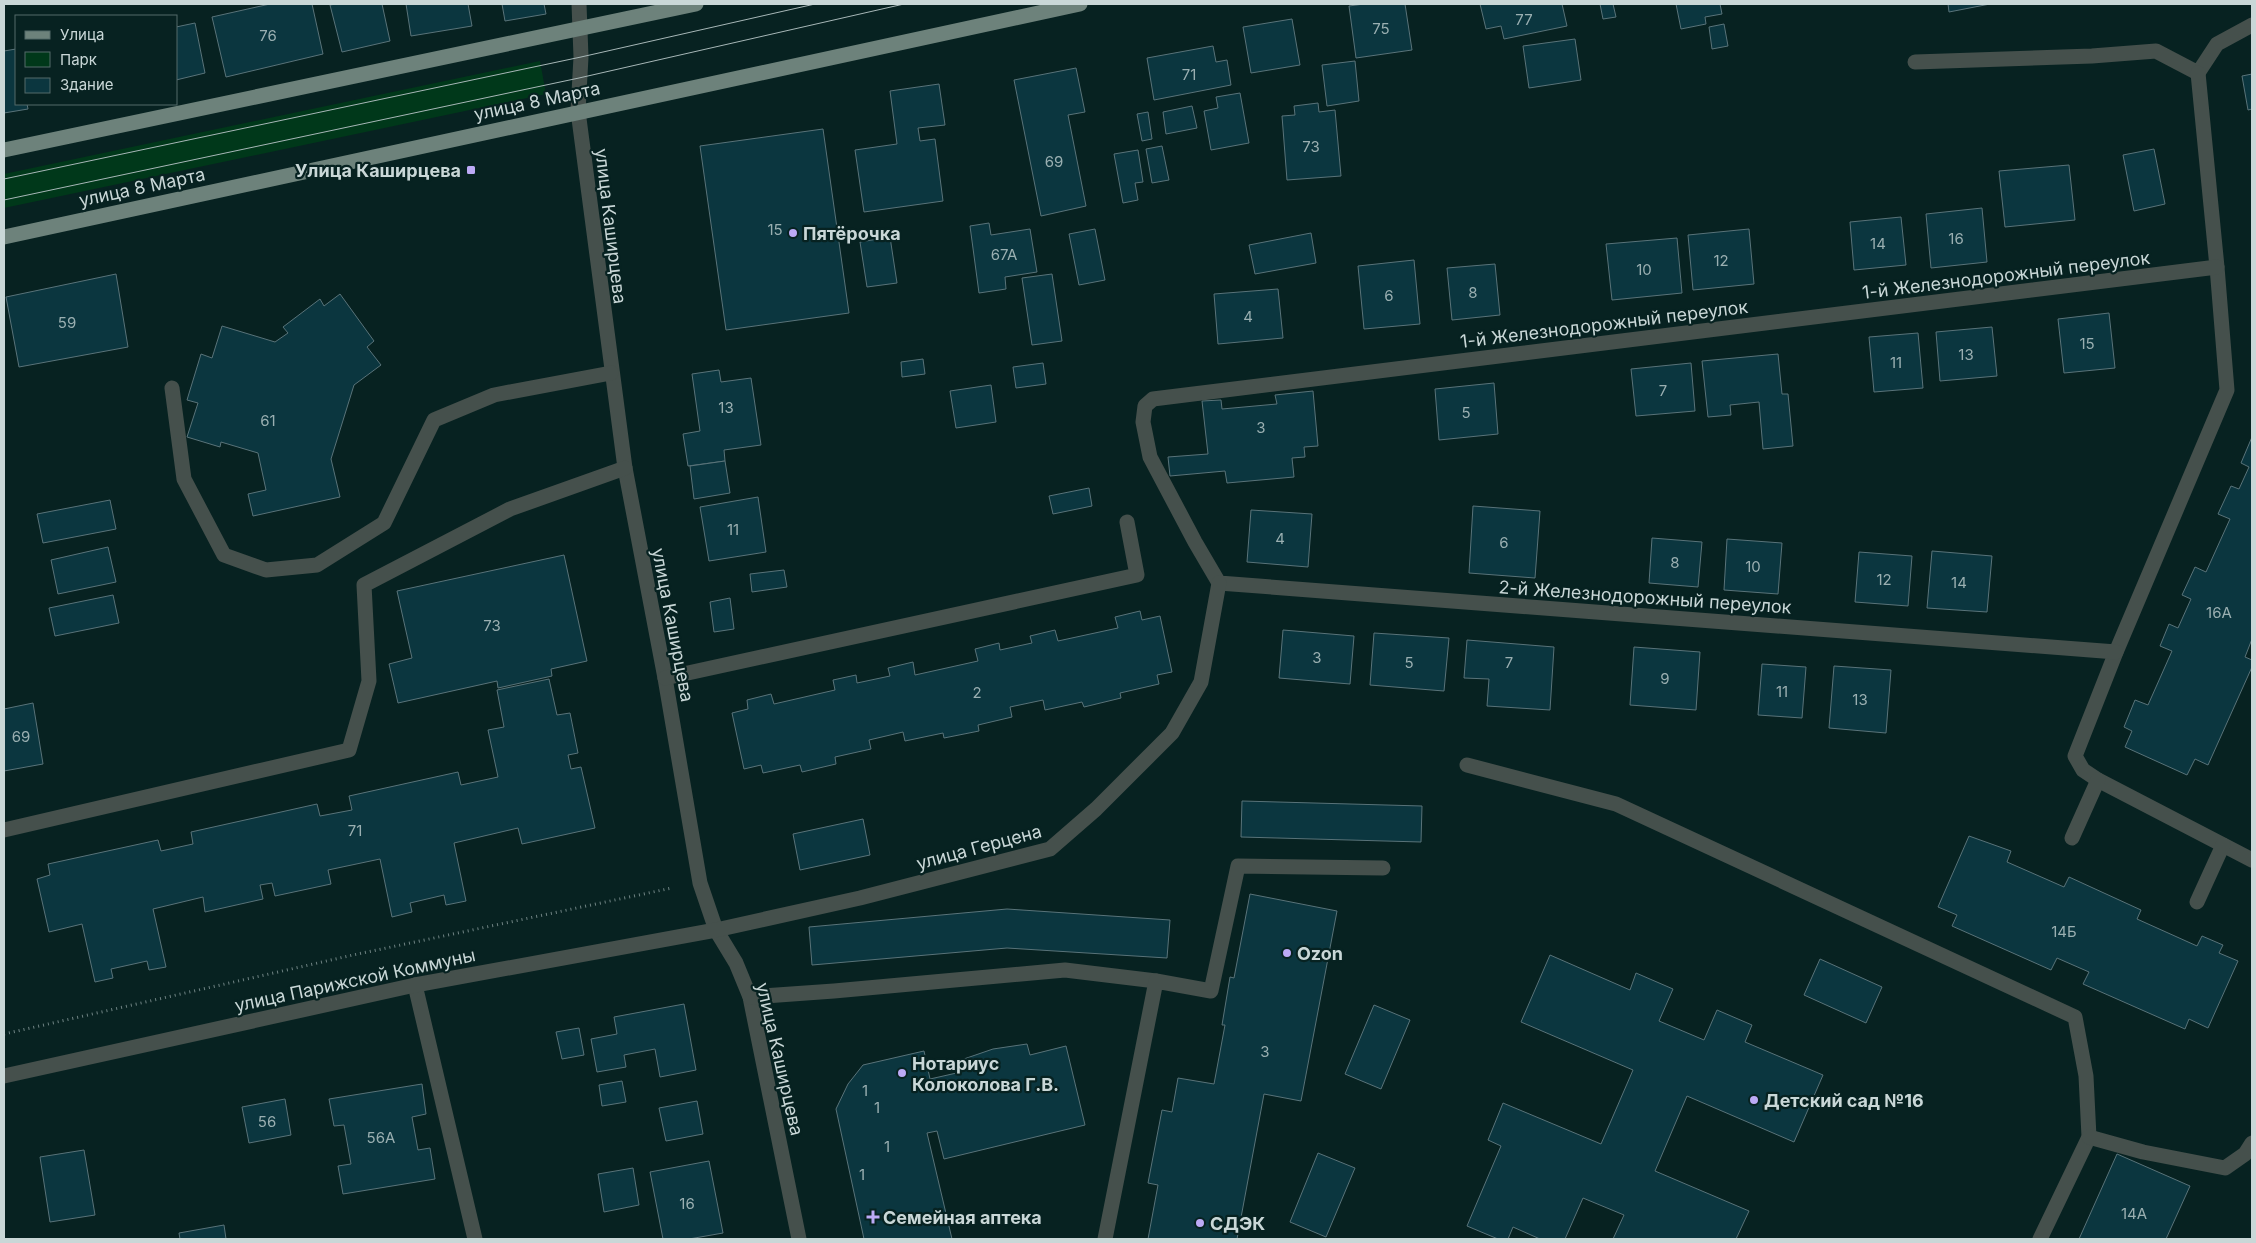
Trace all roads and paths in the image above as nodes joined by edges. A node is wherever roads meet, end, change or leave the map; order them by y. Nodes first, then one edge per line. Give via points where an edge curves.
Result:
1 (579, 4) edge
2 (696, 4) edge
3 (1080, 4) edge
4 (2252, 25) edge
5 (581, 28) junction
6 (1915, 62) dead end
7 (2198, 73) junction
8 (578, 111) junction
9 (4, 150) edge
10 (4, 237) edge
11 (2217, 267) junction
12 (611, 373) junction
13 (172, 388) dead end
14 (625, 468) junction
15 (1127, 522) dead end
16 (1219, 583) junction
17 (2116, 652) junction
18 (664, 678) junction
19 (1467, 765) dead end
20 (2098, 780) junction
21 (4, 830) edge
22 (2072, 838) dead end
23 (2223, 845) junction
24 (2252, 860) edge
25 (1383, 868) dead end
26 (700, 882) junction
27 (2197, 902) dead end
28 (716, 930) junction
29 (1156, 981) junction
30 (415, 985) junction
31 (750, 997) junction
32 (4, 1034) edge
33 (4, 1076) edge
34 (2089, 1137) junction
35 (2252, 1142) edge
36 (475, 1239) edge
37 (799, 1239) edge
38 (1104, 1239) edge
39 (2040, 1239) edge

1 - 5 street, улица Каширцева
2 - 5 main road
3 - 8 main road, улица 8 Марта
4 - 7 street via 2217,44
5 - 8 street, улица Каширцева
5 - 9 main road
6 - 7 street via 2156,51
7 - 11 street
8 - 10 main road, улица 8 Марта
8 - 12 street, улица Каширцева
11 - 16 street, 1-й Железнодорожный переулок via 1153,399 1144,406 1143,422 1150,456
11 - 17 street via 2227,390
12 - 13 street via 494,395 434,420 384,523 317,565 266,570 224,555 188,487 184,479
12 - 14 street, улица Каширцева
14 - 18 street, улица Каширцева
14 - 21 street via 510,509 364,585 369,682 349,750
15 - 18 street via 1137,575
16 - 17 street, 2-й Железнодорожный переулок
16 - 28 street, улица Герцена via 1201,682 1172,733 1096,809 1050,849 860,898
17 - 20 street via 2075,756 2083,770
18 - 26 street, улица Каширцева
19 - 34 street via 1616,804 2074,1017 2086,1076
20 - 22 street
20 - 23 street
23 - 24 street
23 - 27 street
25 - 29 street via 1238,866 1211,991
26 - 28 street, улица Каширцева
26 - 32 path via 353,955
28 - 30 street, улица Парижской Коммуны
28 - 31 street, улица Каширцева via 736,963
29 - 31 street via 1065,970
29 - 38 street
30 - 33 street, улица Парижской Коммуны
30 - 36 street
31 - 37 street, улица Каширцева
34 - 35 street via 2143,1152 2225,1168 2245,1154
34 - 39 street

